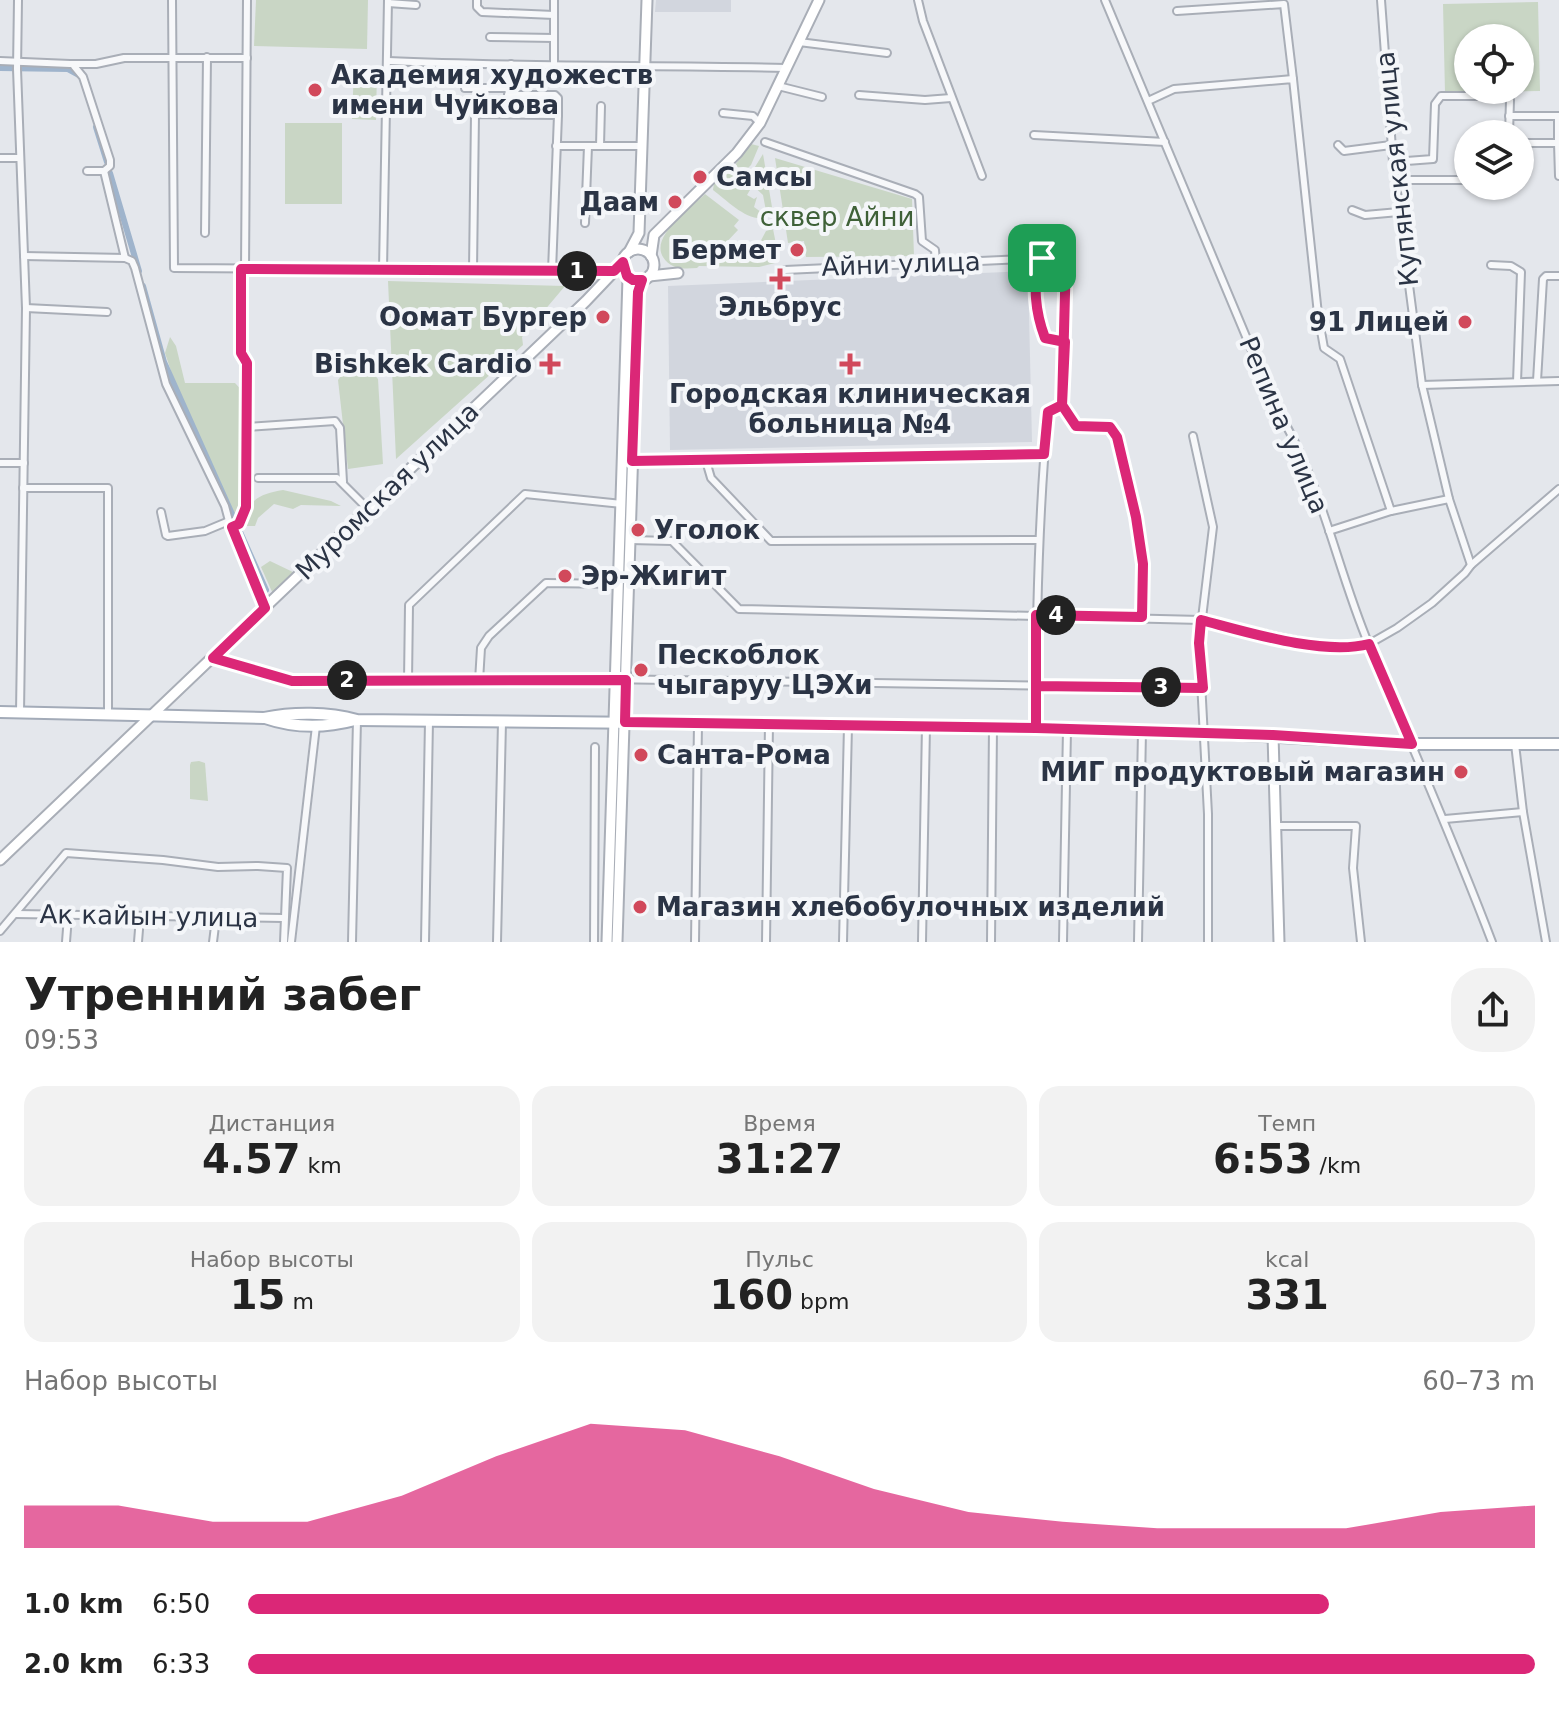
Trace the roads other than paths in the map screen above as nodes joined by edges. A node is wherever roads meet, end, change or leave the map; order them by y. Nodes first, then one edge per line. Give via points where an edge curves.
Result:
1 (18, 0) edge
2 (172, 0) edge
3 (247, 0) edge
4 (477, 0) edge
5 (554, 0) edge
6 (647, 0) edge
7 (819, 0) edge
8 (918, 0) edge
9 (1105, 0) edge
10 (1381, 0) edge
11 (388, 2) edge
12 (1286, 2) edge
13 (416, 5) dead end
14 (1177, 11) dead end
15 (554, 15) junction
16 (490, 37) dead end
17 (554, 38) junction
18 (798, 42) junction
19 (887, 53) dead end
20 (207, 57) junction
21 (172, 58) junction
22 (247, 58) junction
23 (0, 61) edge
24 (388, 61) junction
25 (70, 64) junction
26 (511, 64) junction
27 (17, 65) junction
28 (462, 65) junction
29 (554, 65) junction
30 (645, 65) junction
31 (786, 68) junction
32 (1293, 79) junction
33 (778, 86) junction
34 (508, 91) junction
35 (859, 95) dead end
36 (822, 97) dead end
37 (951, 98) junction
38 (1148, 101) junction
39 (601, 106) dead end
40 (507, 113) junction
41 (723, 113) dead end
42 (558, 115) junction
43 (1509, 116) junction
44 (1559, 116) edge
45 (1509, 120) edge
46 (760, 123) junction
47 (1034, 135) dead end
48 (765, 142) dead end
49 (1165, 142) junction
50 (1534, 143) edge
51 (1558, 143) edge
52 (1338, 145) dead end
53 (1391, 145) junction
54 (556, 146) junction
55 (588, 146) junction
56 (600, 146) junction
57 (643, 146) junction
58 (0, 158) edge
59 (20, 158) junction
60 (1393, 162) junction
61 (87, 171) dead end
62 (104, 171) junction
63 (982, 176) dead end
64 (1559, 176) edge
65 (1395, 180) junction
66 (1454, 180) edge
67 (1352, 210) dead end
68 (1399, 212) junction
69 (585, 223) dead end
70 (205, 233) dead end
71 (639, 233) junction
72 (654, 235) junction
73 (629, 252) junction
74 (24, 256) junction
75 (125, 258) junction
76 (1042, 258) junction
77 (652, 259) junction
78 (623, 262) junction
79 (936, 262) junction
80 (1491, 265) dead end
81 (243, 269) junction
82 (383, 269) junction
83 (473, 270) junction
84 (785, 270) dead end
85 (552, 271) junction
86 (614, 271) junction
87 (1559, 276) edge
88 (627, 277) junction
89 (646, 278) junction
90 (600, 286) junction
91 (26, 308) junction
92 (107, 312) dead end
93 (1065, 342) junction
94 (1537, 381) junction
95 (1559, 381) edge
96 (1517, 382) junction
97 (1422, 385) junction
98 (1062, 405) junction
99 (247, 427) junction
100 (1193, 436) dead end
101 (1044, 454) junction
102 (632, 461) junction
103 (706, 461) junction
104 (0, 463) edge
105 (24, 463) junction
106 (258, 478) dead end
107 (343, 482) junction
108 (23, 488) junction
109 (1559, 489) edge
110 (1449, 499) junction
111 (622, 504) junction
112 (367, 508) junction
113 (1391, 511) junction
114 (161, 512) dead end
115 (234, 525) junction
116 (1329, 531) junction
117 (630, 540) junction
118 (1039, 540) junction
119 (1471, 565) junction
120 (619, 584) junction
121 (265, 608) junction
122 (1036, 615) junction
123 (1142, 617) junction
124 (1201, 620) junction
125 (1369, 644) junction
126 (213, 658) junction
127 (621, 680) junction
128 (408, 681) junction
129 (479, 681) junction
130 (1036, 686) junction
131 (1203, 688) junction
132 (0, 712) edge
133 (20, 712) junction
134 (108, 713) junction
135 (153, 714) junction
136 (264, 718) junction
137 (357, 720) junction
138 (429, 721) junction
139 (502, 722) junction
140 (620, 722) junction
141 (698, 723) junction
142 (769, 723) junction
143 (848, 725) junction
144 (316, 726) junction
145 (926, 726) junction
146 (993, 727) junction
147 (1036, 728) junction
148 (1067, 729) junction
149 (1142, 731) junction
150 (1205, 733) junction
151 (1273, 735) junction
152 (1412, 744) junction
153 (1515, 744) junction
154 (1559, 744) edge
155 (595, 747) dead end
156 (1523, 812) junction
157 (1445, 819) junction
158 (1275, 826) junction
159 (0, 845) edge
160 (4, 857) edge
161 (15, 914) junction
162 (68, 916) junction
163 (140, 917) junction
164 (216, 918) junction
165 (283, 918) junction
166 (0, 931) edge
167 (66, 942) edge
168 (138, 942) edge
169 (213, 942) edge
170 (284, 942) edge
171 (291, 942) edge
172 (352, 942) edge
173 (425, 942) edge
174 (497, 942) edge
175 (594, 942) edge
176 (607, 942) edge
177 (617, 942) edge
178 (695, 942) edge
179 (766, 942) edge
180 (843, 942) edge
181 (922, 942) edge
182 (991, 942) edge
183 (1063, 942) edge
184 (1138, 942) edge
185 (1208, 942) edge
186 (1279, 942) edge
187 (1361, 942) edge
188 (1492, 942) edge
189 (1546, 942) edge

1 - 27 street
2 - 21 street
3 - 22 street
4 - 15 street via 482,12
5 - 15 street
6 - 30 main road
7 - 18 main road
8 - 37 street
9 - 38 street, Репина улица
10 - 53 street, Купянская улица
11 - 13 street
11 - 24 street
12 - 14 street
12 - 32 street
15 - 17 street
16 - 17 street
17 - 29 street
18 - 19 street
18 - 31 main road
20 - 21 street
20 - 22 street
20 - 70 street
21 - 25 street
21 - 81 street via 174,268
22 - 81 street
23 - 27 street
24 - 28 street
24 - 82 street
25 - 27 street
25 - 62 street via 83,77 110,160
26 - 28 street
26 - 29 street
26 - 34 street
27 - 59 street
28 - 34 street via 465,88
29 - 30 street
30 - 31 street
30 - 57 main road
31 - 33 main road
32 - 38 street via 1174,89
32 - 113 street via 1324,348 1340,359
33 - 36 street
33 - 46 main road
34 - 40 street
34 - 42 street via 555,95
35 - 37 street
37 - 63 street
38 - 49 street, Репина улица
39 - 56 street
40 - 42 street
40 - 83 street via 475,114
41 - 46 street via 753,116
42 - 54 street
43 - 44 street
43 - 45 street
43 - 60 street via 1507,96 1441,96 1435,104 1433,159
44 - 51 street
46 - 72 main road
47 - 49 street
48 - 79 street via 919,197 922,241 935,250
49 - 116 street, Репина улица via 1276,408 1297,441
50 - 51 street
51 - 64 street
52 - 53 street via 1344,151
53 - 60 street, Купянская улица
54 - 55 street
54 - 85 street
55 - 56 street
55 - 69 street
56 - 57 street
57 - 71 main road
58 - 59 street
59 - 74 street
60 - 65 street, Купянская улица
61 - 62 street
62 - 75 street
65 - 66 street
65 - 68 street, Купянская улица
67 - 68 street via 1365,215
68 - 97 street, Купянская улица
71 - 72 main road via 644,238
71 - 73 main road
72 - 77 main road
73 - 77 main road via 641,250
73 - 78 main road
74 - 75 street
74 - 91 street
75 - 115 street via 135,268 166,384
76 - 79 street, Айни улица
76 - 93 street via 1036,316 1045,338
76 - 93 street, Айни улица via 1066,257
77 - 89 main road
77 - 89 main road via 678,273
78 - 86 main road, Муромская улица
78 - 88 main road
79 - 84 street, Айни улица
80 - 96 street via 1521,272
81 - 82 street
81 - 99 street via 241,353 247,363
82 - 83 street
83 - 85 street
85 - 86 street
86 - 90 main road, Муромская улица
87 - 94 street via 1543,279
88 - 89 main road
88 - 90 main road
88 - 111 main road
89 - 102 main road via 638,292
90 - 112 main road, Муромская улица
91 - 92 street
91 - 105 street
93 - 98 street
94 - 95 street
94 - 96 street
96 - 97 street
97 - 110 street, Купянская улица
98 - 101 street via 1048,412
98 - 123 street via 1076,426 1110,427 1117,437 1143,564
99 - 107 street via 335,421 340,428
99 - 115 street via 246,507
100 - 124 street via 1213,527
101 - 103 street
101 - 118 street
102 - 103 street
102 - 117 main road
103 - 118 street via 711,478 771,541
104 - 105 street
105 - 108 street
106 - 107 street via 322,477
107 - 112 street
108 - 133 street
108 - 134 street via 108,488
109 - 119 street
110 - 113 street
110 - 119 street, Купянская улица
111 - 120 main road
111 - 128 street via 525,494 409,605
112 - 121 main road, Муромская улица
113 - 116 street
114 - 115 street via 168,536
115 - 121 street
116 - 125 street, Репина улица
117 - 122 street via 672,541 739,609
117 - 127 main road
118 - 122 street
119 - 125 street via 1432,603
120 - 127 main road
120 - 129 street via 546,583 489,636 481,648
121 - 126 main road, Муромская улица
122 - 123 street
122 - 130 street
123 - 124 street
124 - 125 street via 1331,648
124 - 131 street
125 - 152 street, Репина улица
126 - 128 street via 292,681
126 - 135 main road, Муромская улица
127 - 129 street
127 - 130 street
127 - 140 main road
128 - 129 street
130 - 131 street
130 - 147 street
131 - 150 street
132 - 133 main road
133 - 134 main road
134 - 135 main road
135 - 136 main road
135 - 160 main road, Муромская улица
136 - 137 main road via 316,715
136 - 144 main road
137 - 138 main road
137 - 144 main road
137 - 172 street
138 - 139 main road
138 - 173 street
139 - 140 main road
139 - 174 street
140 - 141 main road
140 - 176 main road
140 - 177 main road
141 - 142 main road
141 - 178 street
142 - 143 main road
142 - 179 street
143 - 145 main road
143 - 180 street
144 - 171 street
145 - 146 main road
145 - 181 street
146 - 147 main road
146 - 182 street
147 - 148 main road
148 - 149 main road
148 - 183 street
149 - 150 main road
149 - 184 street
150 - 151 main road
150 - 185 street
151 - 152 main road
151 - 158 main road
152 - 153 main road
152 - 157 street, Репина улица
153 - 154 main road
153 - 156 street
155 - 175 street
156 - 157 street
156 - 189 street
157 - 188 street, Репина улица
158 - 186 main road
158 - 187 street via 1356,826 1353,868
159 - 160 street
161 - 162 street, Ак кайын улица
161 - 165 street via 66,853 287,868
161 - 166 street
162 - 163 street, Ак кайын улица
162 - 167 street
163 - 164 street, Ак кайын улица
163 - 168 street
164 - 165 street, Ак кайын улица
164 - 169 street
165 - 170 street

